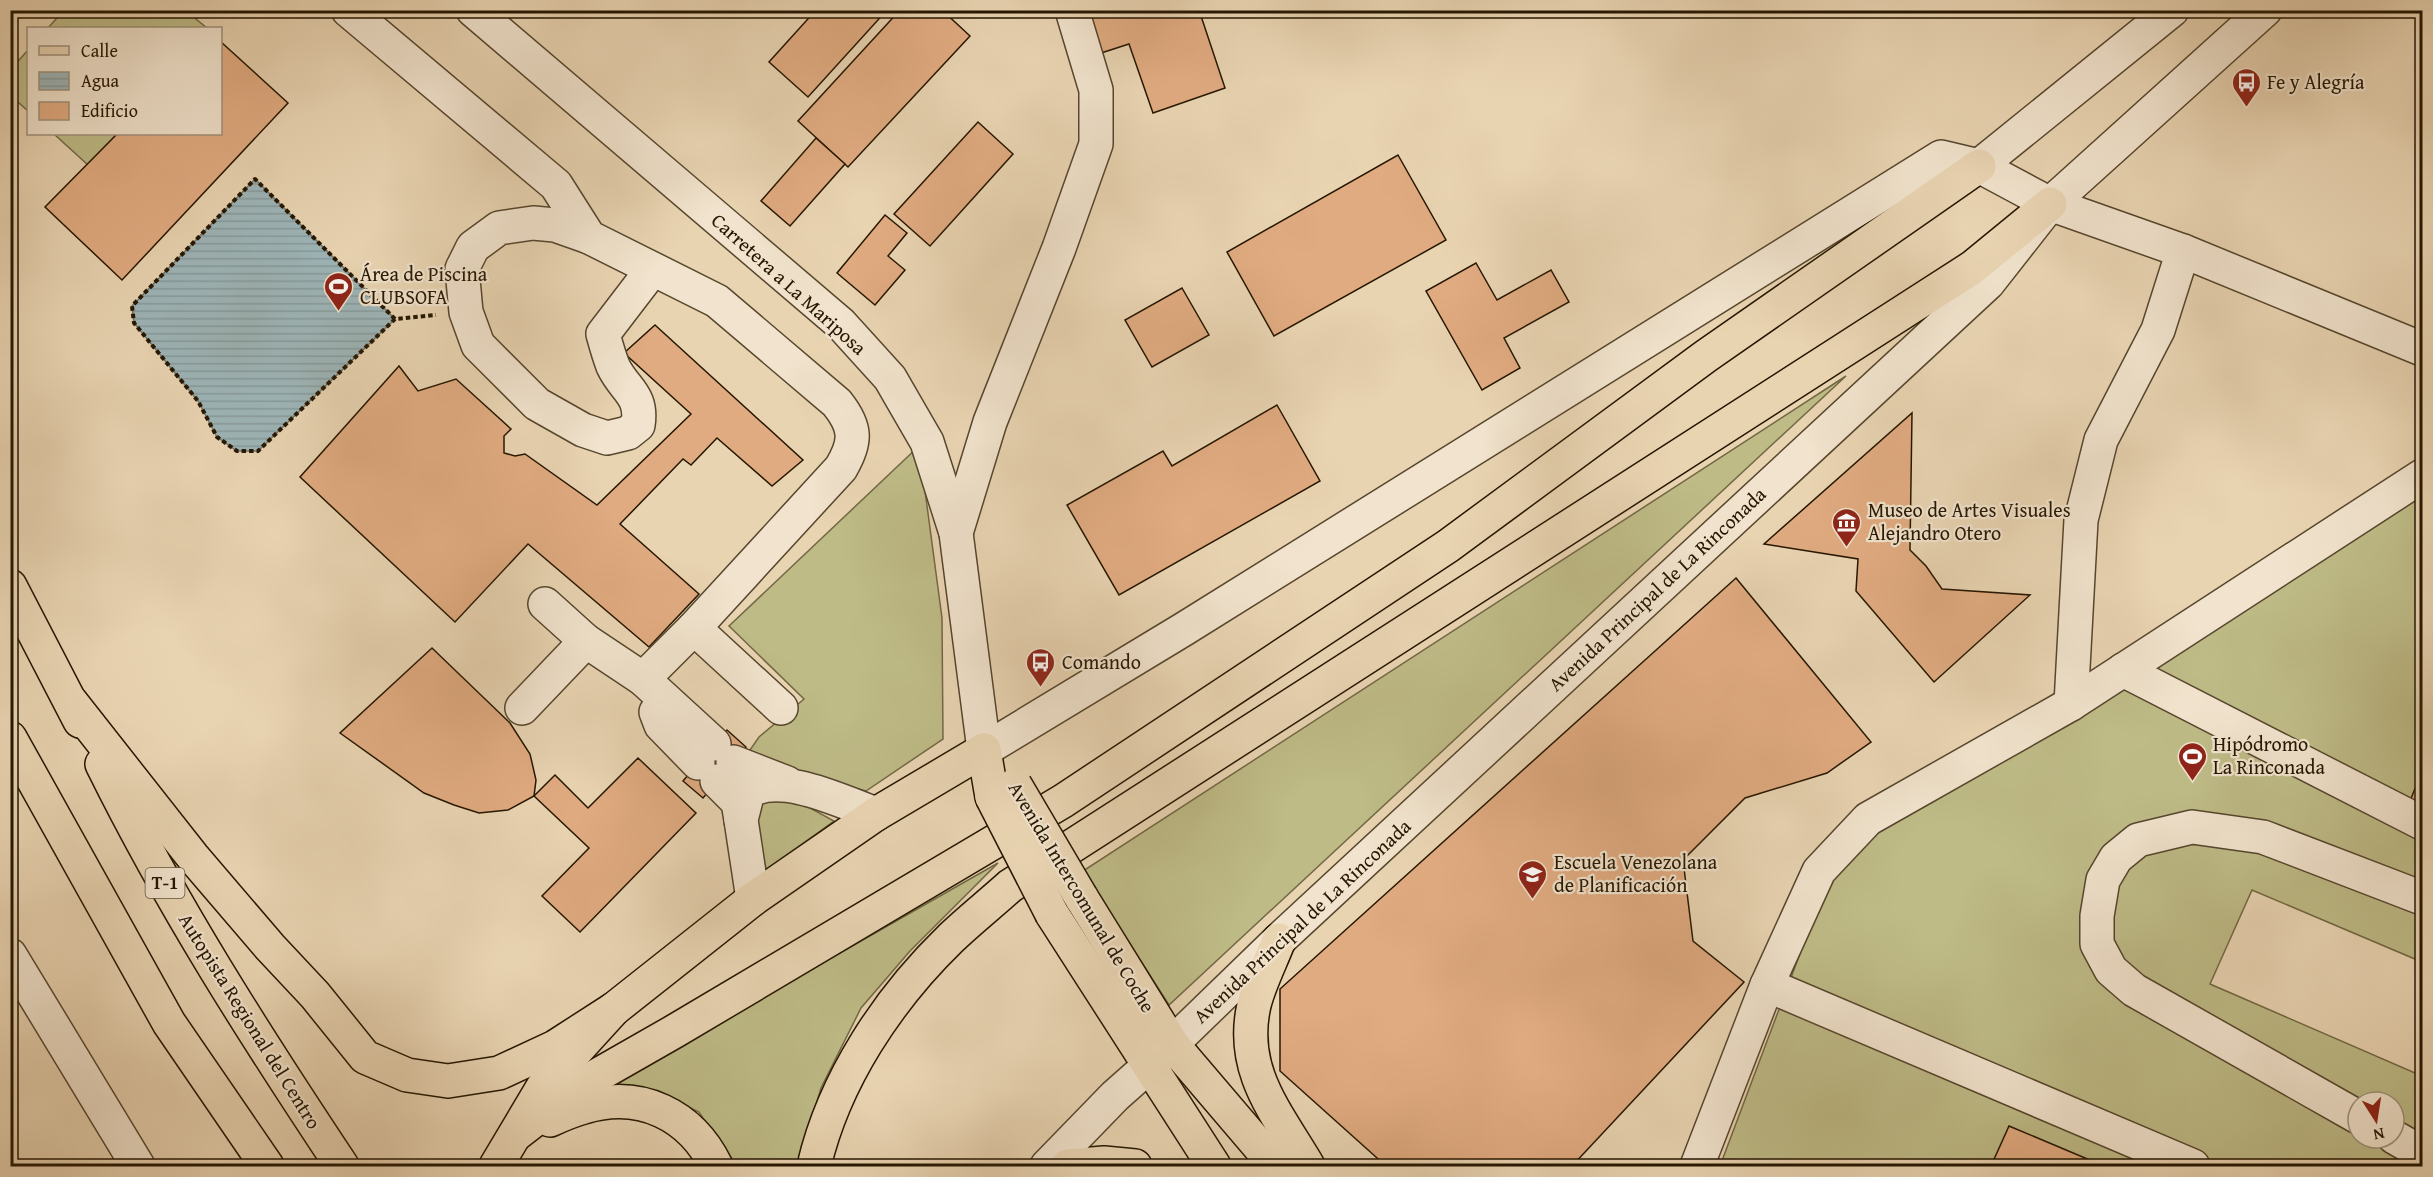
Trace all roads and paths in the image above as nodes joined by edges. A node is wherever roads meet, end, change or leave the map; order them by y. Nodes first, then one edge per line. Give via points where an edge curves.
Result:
1 (348, 10) edge
2 (473, 10) edge
3 (1072, 10) edge
4 (2172, 10) edge
5 (2265, 10) edge
6 (1978, 166) junction
7 (2050, 204) junction
8 (589, 237) junction
9 (2183, 251) junction
10 (652, 270) junction
11 (466, 312) junction
12 (395, 319) junction
13 (2422, 349) edge
14 (2422, 476) edge
15 (956, 533) junction
16 (10, 586) edge
17 (545, 604) dead end
18 (694, 628) junction
19 (586, 641) junction
20 (2123, 670) junction
21 (643, 679) junction
22 (71, 702) junction
23 (2071, 704) junction
24 (522, 708) dead end
25 (781, 708) dead end
26 (10, 738) edge
27 (984, 750) junction
28 (716, 763) junction
29 (792, 785) junction
30 (1004, 791) junction
31 (876, 814) junction
32 (741, 820) junction
33 (2422, 823) edge
34 (2422, 898) edge
35 (753, 899) junction
36 (1279, 940) junction
37 (10, 955) edge
38 (1767, 985) junction
39 (614, 1009) junction
40 (1161, 1055) junction
41 (2346, 1110) edge
42 (515, 1136) junction
43 (2406, 1144) edge
44 (2422, 1153) edge
45 (138, 1167) edge
46 (267, 1167) edge
47 (342, 1167) edge
48 (496, 1167) edge
49 (716, 1167) edge
50 (814, 1167) edge
51 (1047, 1167) edge
52 (1068, 1167) edge
53 (1135, 1167) edge
54 (1214, 1167) edge
55 (1276, 1167) edge
56 (1308, 1167) edge
57 (1697, 1167) edge
58 (2193, 1167) edge

1 - 8 street via 555,185
2 - 15 street, Carretera a La Mariposa via 848,332 890,378 927,442
3 - 15 street via 1096,90 1096,144 990,422
4 - 6 street
5 - 7 street, Avenida Principal de La Rinconada
6 - 7 street
6 - 27 street via 1941,157
6 - 42 main road via 1706,356 1429,559 1063,801 577,1087
7 - 9 street
7 - 36 street, Avenida Principal de La Rinconada via 1988,283
7 - 50 main road via 1963,273 1010,886 951,938 876,1026 820,1137
8 - 10 street
8 - 11 street via 555,225 533,223 499,228 473,247 462,269
9 - 13 street
9 - 23 street via 2158,330 2101,440 2081,520
10 - 11 street via 603,334 614,368 640,411 638,425 628,433 608,438 583,430 537,404 478,345
10 - 18 street via 717,301 837,402 850,418 853,438 842,468
11 - 12 path
12 - 12 path via 255,179 132,306 134,322 198,401 217,437 237,451 258,451
14 - 20 street
15 - 27 street, Carretera a La Mariposa
16 - 22 main road, Autopista Regional del Centro / T-1
17 - 19 street
18 - 21 street
18 - 25 street
19 - 21 street
19 - 24 street
20 - 23 street
20 - 33 street
21 - 28 street via 661,724
22 - 39 main road via 193,857 365,1057 407,1075 448,1081 499,1073 555,1047
22 - 47 main road, Autopista Regional del Centro / T-1 via 128,816 218,976
23 - 38 street via 1868,819 1819,871
26 - 46 main road via 169,1023
27 - 30 main road, Avenida Intercomunal de Coche
27 - 31 main road
28 - 29 street
28 - 32 street via 738,802
29 - 31 street
29 - 32 street via 756,787 748,792
30 - 40 main road, Avenida Intercomunal de Coche, bridge via 1081,897
30 - 40 main road, Avenida Intercomunal de Coche, bridge via 1052,914
31 - 35 main road
32 - 35 street
34 - 41 street via 2263,837 2192,827 2138,840 2116,858 2103,880 2097,944 2111,969 2134,990
35 - 39 main road
36 - 40 street, Avenida Principal de La Rinconada
36 - 56 main road via 1254,1004 1249,1043 1258,1080
37 - 45 street
38 - 57 street
38 - 58 street
39 - 42 main road via 543,1087
40 - 51 street, Avenida Principal de La Rinconada
40 - 54 main road, Avenida Intercomunal de Coche
40 - 55 main road, Avenida Intercomunal de Coche
42 - 48 main road
42 - 49 main road via 586,1106 616,1102 646,1106 676,1117 694,1132
43 - 44 street
52 - 53 main road via 1104,1163

